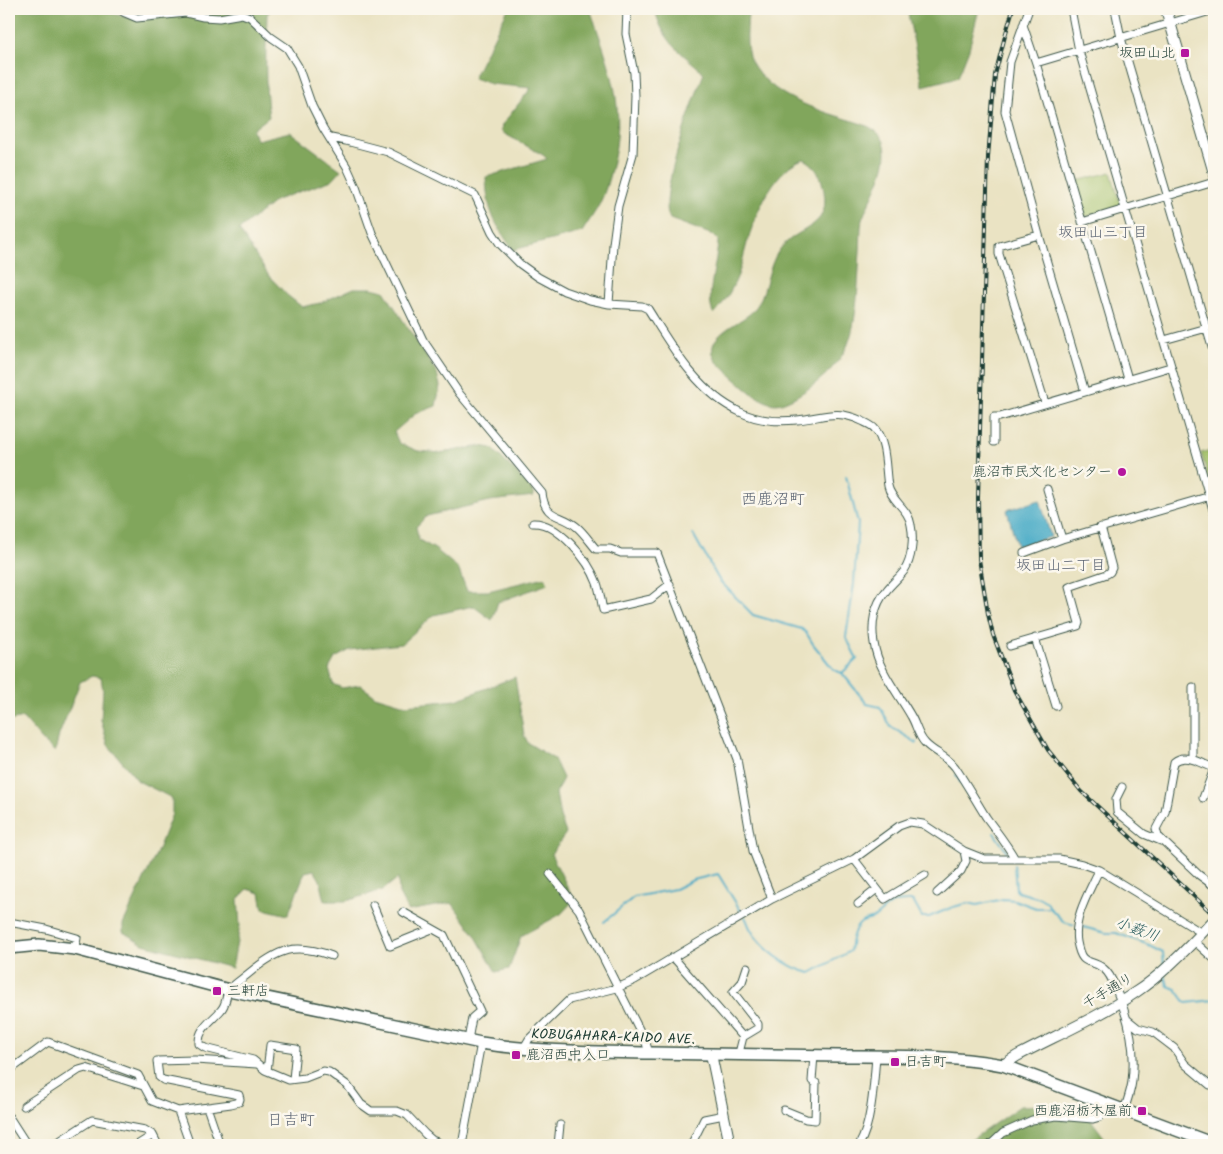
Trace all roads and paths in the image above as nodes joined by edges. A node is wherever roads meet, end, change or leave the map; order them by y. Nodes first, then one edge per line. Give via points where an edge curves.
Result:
1 (119, 9) edge
2 (627, 9) edge
3 (1029, 9) edge
4 (1071, 9) edge
5 (1114, 9) edge
6 (1166, 9) edge
7 (1214, 10) edge
8 (1170, 23) junction
9 (1022, 24) junction
10 (1121, 38) junction
11 (1079, 51) junction
12 (1036, 63) junction
13 (331, 138) junction
14 (1214, 174) edge
15 (1214, 182) edge
16 (1168, 196) junction
17 (1124, 209) junction
18 (1082, 222) junction
19 (1039, 235) junction
20 (609, 304) junction
21 (1210, 327) edge
22 (1164, 340) junction
23 (1214, 354) edge
24 (1170, 367) junction
25 (1128, 379) junction
26 (1085, 392) junction
27 (1045, 403) junction
28 (994, 442) dead end
29 (1047, 489) dead end
30 (1212, 496) edge
31 (1214, 513) edge
32 (533, 523) dead end
33 (1101, 527) junction
34 (1062, 539) junction
35 (1024, 552) dead end
36 (670, 584) junction
37 (1035, 638) junction
38 (1010, 646) dead end
39 (1193, 687) dead end
40 (1056, 706) dead end
41 (1193, 758) junction
42 (1214, 768) edge
43 (1122, 787) dead end
44 (1203, 798) dead end
45 (1164, 842) junction
46 (964, 851) junction
47 (854, 859) junction
48 (1015, 859) junction
49 (1099, 870) junction
50 (550, 874) dead end
51 (925, 875) dead end
52 (1214, 886) edge
53 (877, 889) junction
54 (937, 893) dead end
55 (772, 899) junction
56 (858, 904) dead end
57 (373, 906) dead end
58 (403, 912) dead end
59 (1213, 921) dead end
60 (9, 922) edge
61 (432, 929) junction
62 (1202, 933) junction
63 (1194, 941) junction
64 (9, 948) edge
65 (75, 948) junction
66 (332, 956) dead end
67 (673, 957) junction
68 (1214, 959) edge
69 (746, 967) dead end
70 (617, 988) junction
71 (229, 990) junction
72 (1121, 1001) junction
73 (1128, 1020) junction
74 (743, 1037) junction
75 (468, 1040) junction
76 (481, 1043) junction
77 (523, 1049) junction
78 (648, 1053) junction
79 (711, 1054) junction
80 (740, 1055) junction
81 (814, 1056) junction
82 (876, 1056) junction
83 (257, 1064) junction
84 (1003, 1065) junction
85 (9, 1071) edge
86 (267, 1071) junction
87 (293, 1079) junction
88 (1214, 1085) edge
89 (143, 1086) junction
90 (1110, 1105) junction
91 (24, 1106) dead end
92 (207, 1107) junction
93 (784, 1110) dead end
94 (1124, 1110) junction
95 (178, 1111) junction
96 (724, 1115) junction
97 (9, 1117) edge
98 (560, 1125) dead end
99 (153, 1135) junction
100 (1214, 1144) edge
101 (27, 1145) edge
102 (64, 1145) edge
103 (137, 1145) edge
104 (158, 1145) edge
105 (190, 1145) edge
106 (220, 1145) edge
107 (444, 1145) edge
108 (462, 1145) edge
109 (558, 1145) edge
110 (692, 1145) edge
111 (730, 1145) edge
112 (859, 1145) edge
113 (990, 1145) edge

1 - 13 street via 137,18 186,13 219,18 242,14 250,17 293,56 312,106
2 - 20 street via 626,34 635,96 633,154 618,206
3 - 9 street
4 - 11 street
5 - 10 street
6 - 8 street
7 - 8 street
8 - 10 street
8 - 14 street
9 - 12 street
9 - 19 street via 1010,62 1005,111
10 - 11 street
10 - 16 street
11 - 12 street
11 - 17 street
12 - 18 street
13 - 20 street via 388,152 475,195 492,232 520,264 564,291
13 - 36 street via 423,340 459,393 542,493 543,505 550,513 577,527 596,549 657,553
15 - 16 street
16 - 17 street
16 - 21 street
17 - 18 street
17 - 22 street
18 - 25 street
19 - 26 street
19 - 27 street via 999,246 999,254
20 - 48 street via 648,309 688,369 715,396 739,412 775,420 839,414 860,420 876,431 890,494 909,517 912,544 904,571 877,605 874,643 887,676 924,742 947,757 955,767
21 - 22 street
21 - 23 street
22 - 24 street
24 - 25 street
24 - 30 street
25 - 26 street
26 - 27 street
27 - 28 street via 994,417
29 - 34 street
30 - 31 street
30 - 33 street
32 - 36 street via 550,526 564,536 585,561 597,582 603,610 651,599
33 - 34 street
33 - 37 street via 1112,562 1110,572 1069,587 1078,626
34 - 35 street
36 - 55 street via 737,759 753,851
37 - 38 street
37 - 40 street
39 - 41 street
41 - 42 street
41 - 45 street via 1178,759 1172,767 1170,793 1156,829
42 - 44 street
43 - 45 street via 1116,799 1117,812 1144,834
45 - 52 street
46 - 47 street via 923,824 910,822 899,826
46 - 48 street via 984,859
46 - 54 street via 966,861 961,870
47 - 53 street
47 - 55 street
48 - 49 street via 1059,860
49 - 62 street
49 - 72 street via 1081,911 1077,942 1082,959 1104,969
50 - 70 street via 579,910
51 - 53 street via 885,899
53 - 56 street
55 - 67 street
57 - 61 street via 390,946
58 - 61 street
59 - 62 street, 千手通り
60 - 65 street via 77,938
61 - 75 street via 444,935 480,1012 472,1018
62 - 63 street, 千手通り
63 - 68 street
63 - 72 street, 千手通り via 1153,980
64 - 65 main road, KOBUGAHARA-KAIDO AVE. via 39,945
65 - 71 main road, KOBUGAHARA-KAIDO AVE.
66 - 71 street via 316,950 283,950
67 - 70 street
67 - 74 street
69 - 74 street via 742,982 734,992 758,1028
70 - 77 street via 569,1000
70 - 78 street
71 - 75 main road, KOBUGAHARA-KAIDO AVE.
71 - 83 street via 222,1010 202,1029 199,1044
72 - 73 street
72 - 84 street, 千手通り
73 - 88 street via 1138,1028 1153,1032 1174,1048 1185,1064
73 - 94 street via 1133,1047 1132,1082
74 - 80 street
75 - 76 main road, KOBUGAHARA-KAIDO AVE.
76 - 77 main road, KOBUGAHARA-KAIDO AVE.
76 - 108 street
77 - 78 main road, KOBUGAHARA-KAIDO AVE.
78 - 79 main road, KOBUGAHARA-KAIDO AVE.
79 - 80 main road, KOBUGAHARA-KAIDO AVE.
79 - 96 street
80 - 81 main road, KOBUGAHARA-KAIDO AVE.
81 - 82 main road, KOBUGAHARA-KAIDO AVE.
81 - 93 street via 815,1120
82 - 84 main road, KOBUGAHARA-KAIDO AVE. via 968,1060
82 - 112 street via 867,1123
83 - 86 street
83 - 92 street via 157,1061 159,1077 163,1080 239,1095 240,1098 239,1102
84 - 90 main road, KOBUGAHARA-KAIDO AVE.
85 - 89 street via 48,1042 138,1075
86 - 87 street
86 - 87 street via 270,1045 296,1049
87 - 107 street via 329,1072 347,1085 361,1104 371,1111 397,1111 407,1115 432,1140
89 - 91 street via 86,1068
89 - 95 street via 152,1101
90 - 94 main road, KOBUGAHARA-KAIDO AVE.
90 - 113 street via 1100,1117 1093,1119 1056,1116 1032,1120 1003,1133
92 - 95 street
92 - 106 street
94 - 100 main road, KOBUGAHARA-KAIDO AVE.
95 - 105 street
96 - 110 street via 704,1119
96 - 111 street
97 - 101 street
98 - 109 street
99 - 102 street via 145,1130 92,1120 61,1140
99 - 103 street
99 - 104 street

